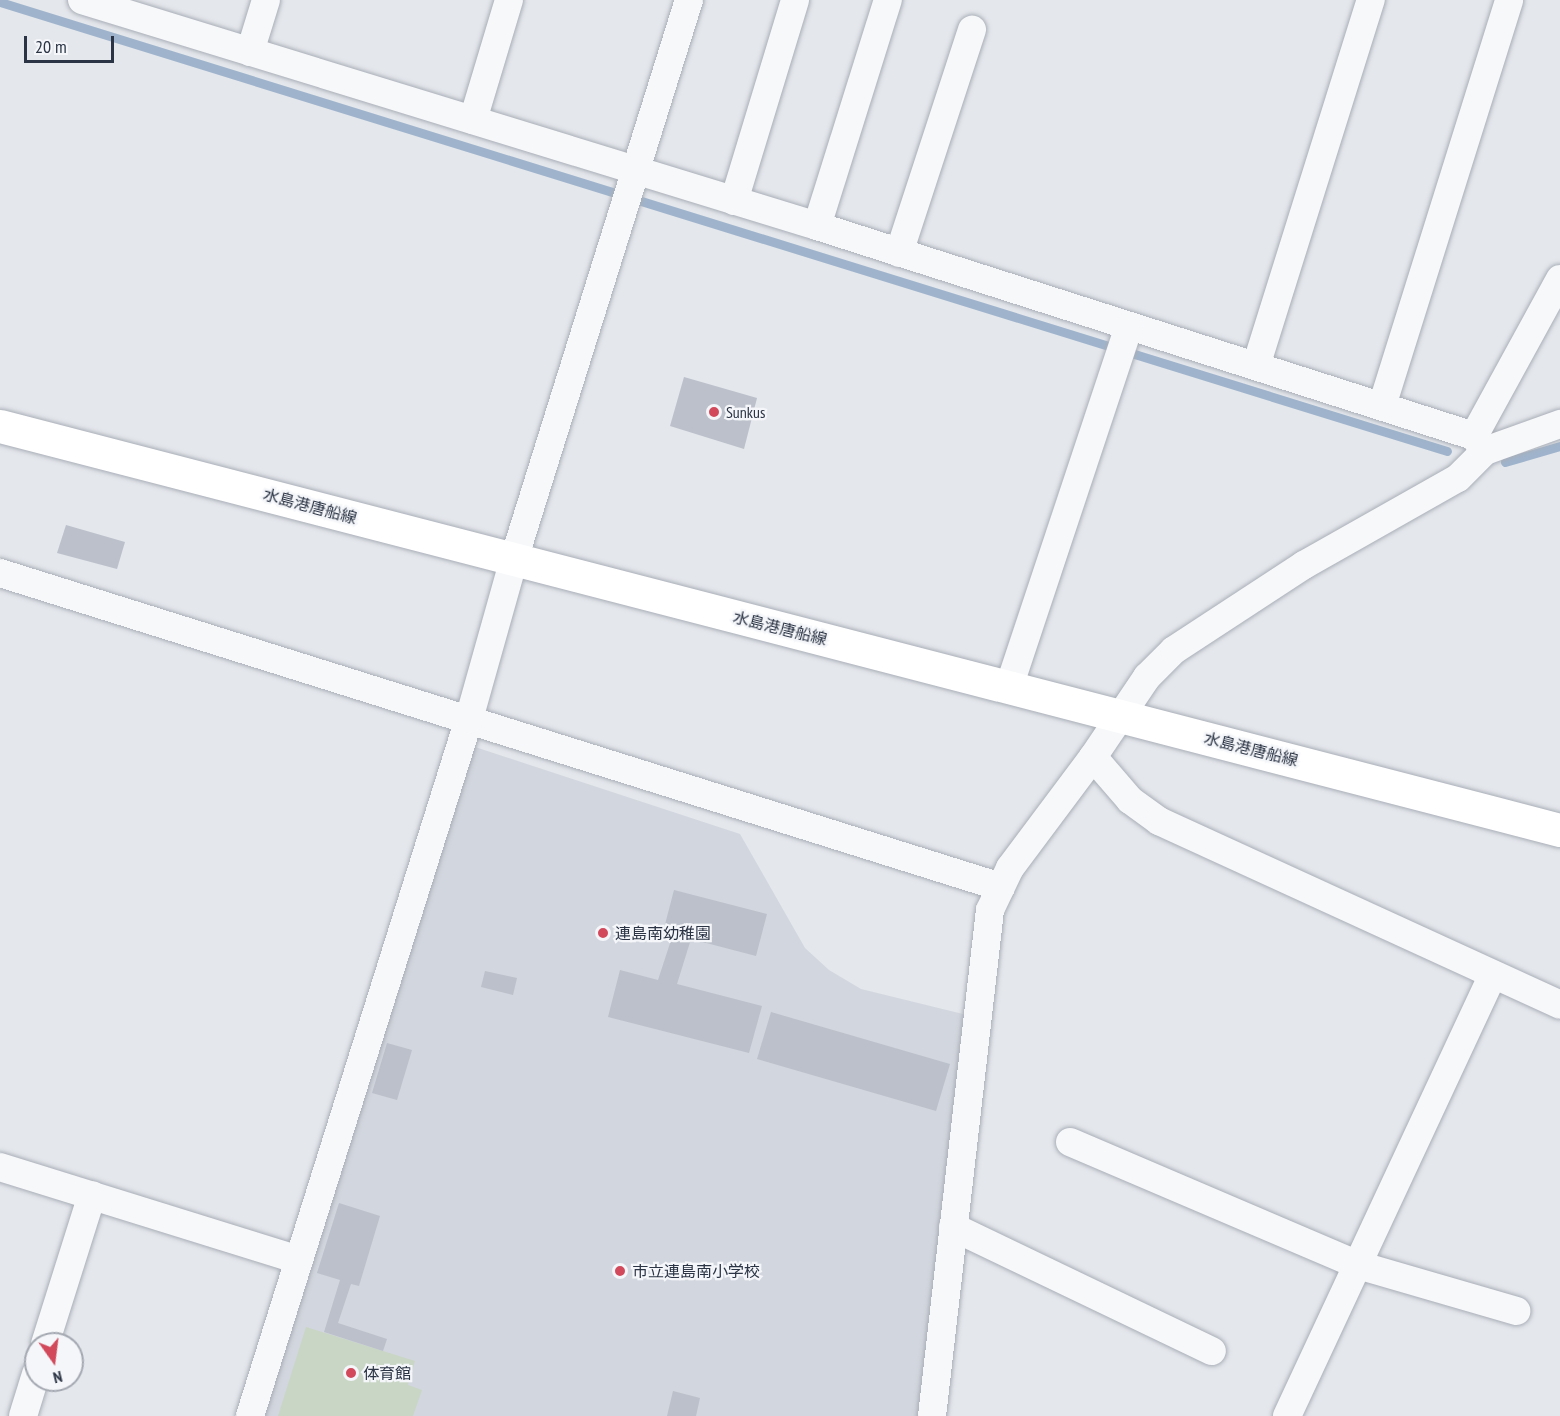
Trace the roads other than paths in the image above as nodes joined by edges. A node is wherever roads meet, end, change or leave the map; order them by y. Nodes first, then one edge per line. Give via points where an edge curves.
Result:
1 (84, 0) edge
2 (266, 0) edge
3 (508, 0) edge
4 (689, 0) edge
5 (795, 0) edge
6 (888, 0) edge
7 (1371, 0) edge
8 (1509, 0) edge
9 (972, 30) dead end
10 (250, 52) junction
11 (473, 120) junction
12 (631, 187) junction
13 (734, 201) junction
14 (817, 226) junction
15 (899, 253) junction
16 (1560, 279) edge
17 (1124, 342) junction
18 (1256, 366) junction
19 (1382, 406) junction
20 (1560, 424) edge
21 (0, 426) edge
22 (1480, 443) junction
23 (514, 559) junction
24 (0, 573) edge
25 (1009, 687) junction
26 (1120, 716) junction
27 (469, 718) junction
28 (1094, 758) junction
29 (1560, 830) edge
30 (1001, 887) junction
31 (1493, 975) junction
32 (1560, 1005) edge
33 (1071, 1142) dead end
34 (0, 1167) edge
35 (92, 1195) junction
36 (953, 1227) junction
37 (299, 1260) junction
38 (1358, 1265) junction
39 (1516, 1311) dead end
40 (49, 1332) edge
41 (1212, 1351) dead end
42 (30, 1392) edge
43 (23, 1416) edge
44 (250, 1416) edge
45 (932, 1416) edge
46 (1287, 1416) edge

1 - 10 street
2 - 10 street
3 - 11 street
4 - 12 street
5 - 13 street
6 - 14 street
7 - 18 street
8 - 19 street
9 - 15 street
10 - 11 street
11 - 12 street
12 - 13 street
12 - 23 street
13 - 14 street
14 - 15 street
15 - 17 street
16 - 22 street
17 - 18 street
17 - 25 street
18 - 19 street
19 - 22 street
20 - 22 street
21 - 23 main road, 水島港唐船線
22 - 26 street via 1458,478 1304,565 1174,650 1147,677
23 - 25 main road, 水島港唐船線
23 - 27 street
24 - 27 street
25 - 26 main road, 水島港唐船線
26 - 28 street
26 - 29 main road, 水島港唐船線
27 - 30 street
27 - 37 street
28 - 30 street via 1010,868
28 - 31 street via 1130,800 1159,821
30 - 36 street via 990,910
31 - 32 street
31 - 38 street
33 - 38 street
34 - 35 street
35 - 37 street
35 - 40 street
36 - 41 street
36 - 45 street
37 - 44 street
38 - 39 street
38 - 46 street
42 - 43 street

